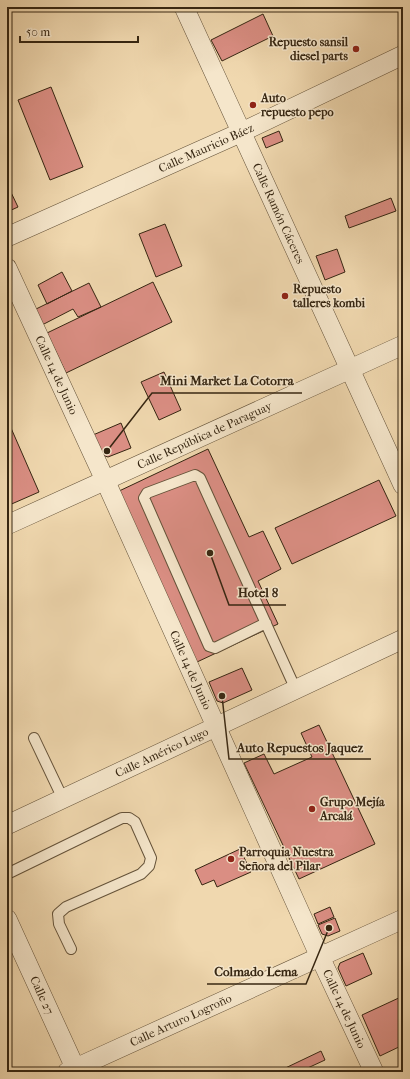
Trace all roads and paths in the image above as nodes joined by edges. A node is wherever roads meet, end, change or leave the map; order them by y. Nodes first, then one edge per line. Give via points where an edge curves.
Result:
1 (184, 7) edge
2 (403, 55) edge
3 (242, 132) junction
4 (7, 237) edge
5 (7, 268) edge
6 (403, 345) edge
7 (350, 369) junction
8 (105, 480) junction
9 (403, 485) edge
10 (7, 525) edge
11 (266, 623) junction
12 (403, 639) edge
13 (296, 690) junction
14 (217, 727) junction
15 (34, 738) dead end
16 (63, 799) junction
17 (7, 825) edge
18 (7, 874) edge
19 (403, 919) edge
20 (7, 920) edge
21 (71, 949) dead end
22 (320, 957) junction
23 (73, 1071) edge
24 (374, 1072) edge

1 - 3 street, Calle Ramón Cáceres
2 - 3 street, Calle Mauricio Báez
3 - 4 street, Calle Mauricio Báez
3 - 7 street, Calle Ramón Cáceres
5 - 8 street, Calle 14 de Junio
6 - 7 street, Calle República de Paraguay
7 - 8 street, Calle República de Paraguay
7 - 9 street, Calle Ramón Cáceres
8 - 10 street, Calle República de Paraguay
8 - 14 street, Calle 14 de Junio
11 - 11 lane via 200,478 195,475 148,493 144,498 209,646 215,648
11 - 13 lane
12 - 13 street, Calle Américo Lugo
13 - 14 street, Calle Américo Lugo
14 - 16 street, Calle Américo Lugo
14 - 22 street, Calle 14 de Junio
15 - 16 lane
16 - 17 street, Calle Américo Lugo
18 - 21 lane via 122,818 129,818 134,822 151,858 149,866 141,874 66,907 58,914 59,924
19 - 22 street, Calle Arturo Logroño
20 - 23 street, Calle 27
22 - 23 street, Calle Arturo Logroño
22 - 24 street, Calle 14 de Junio

